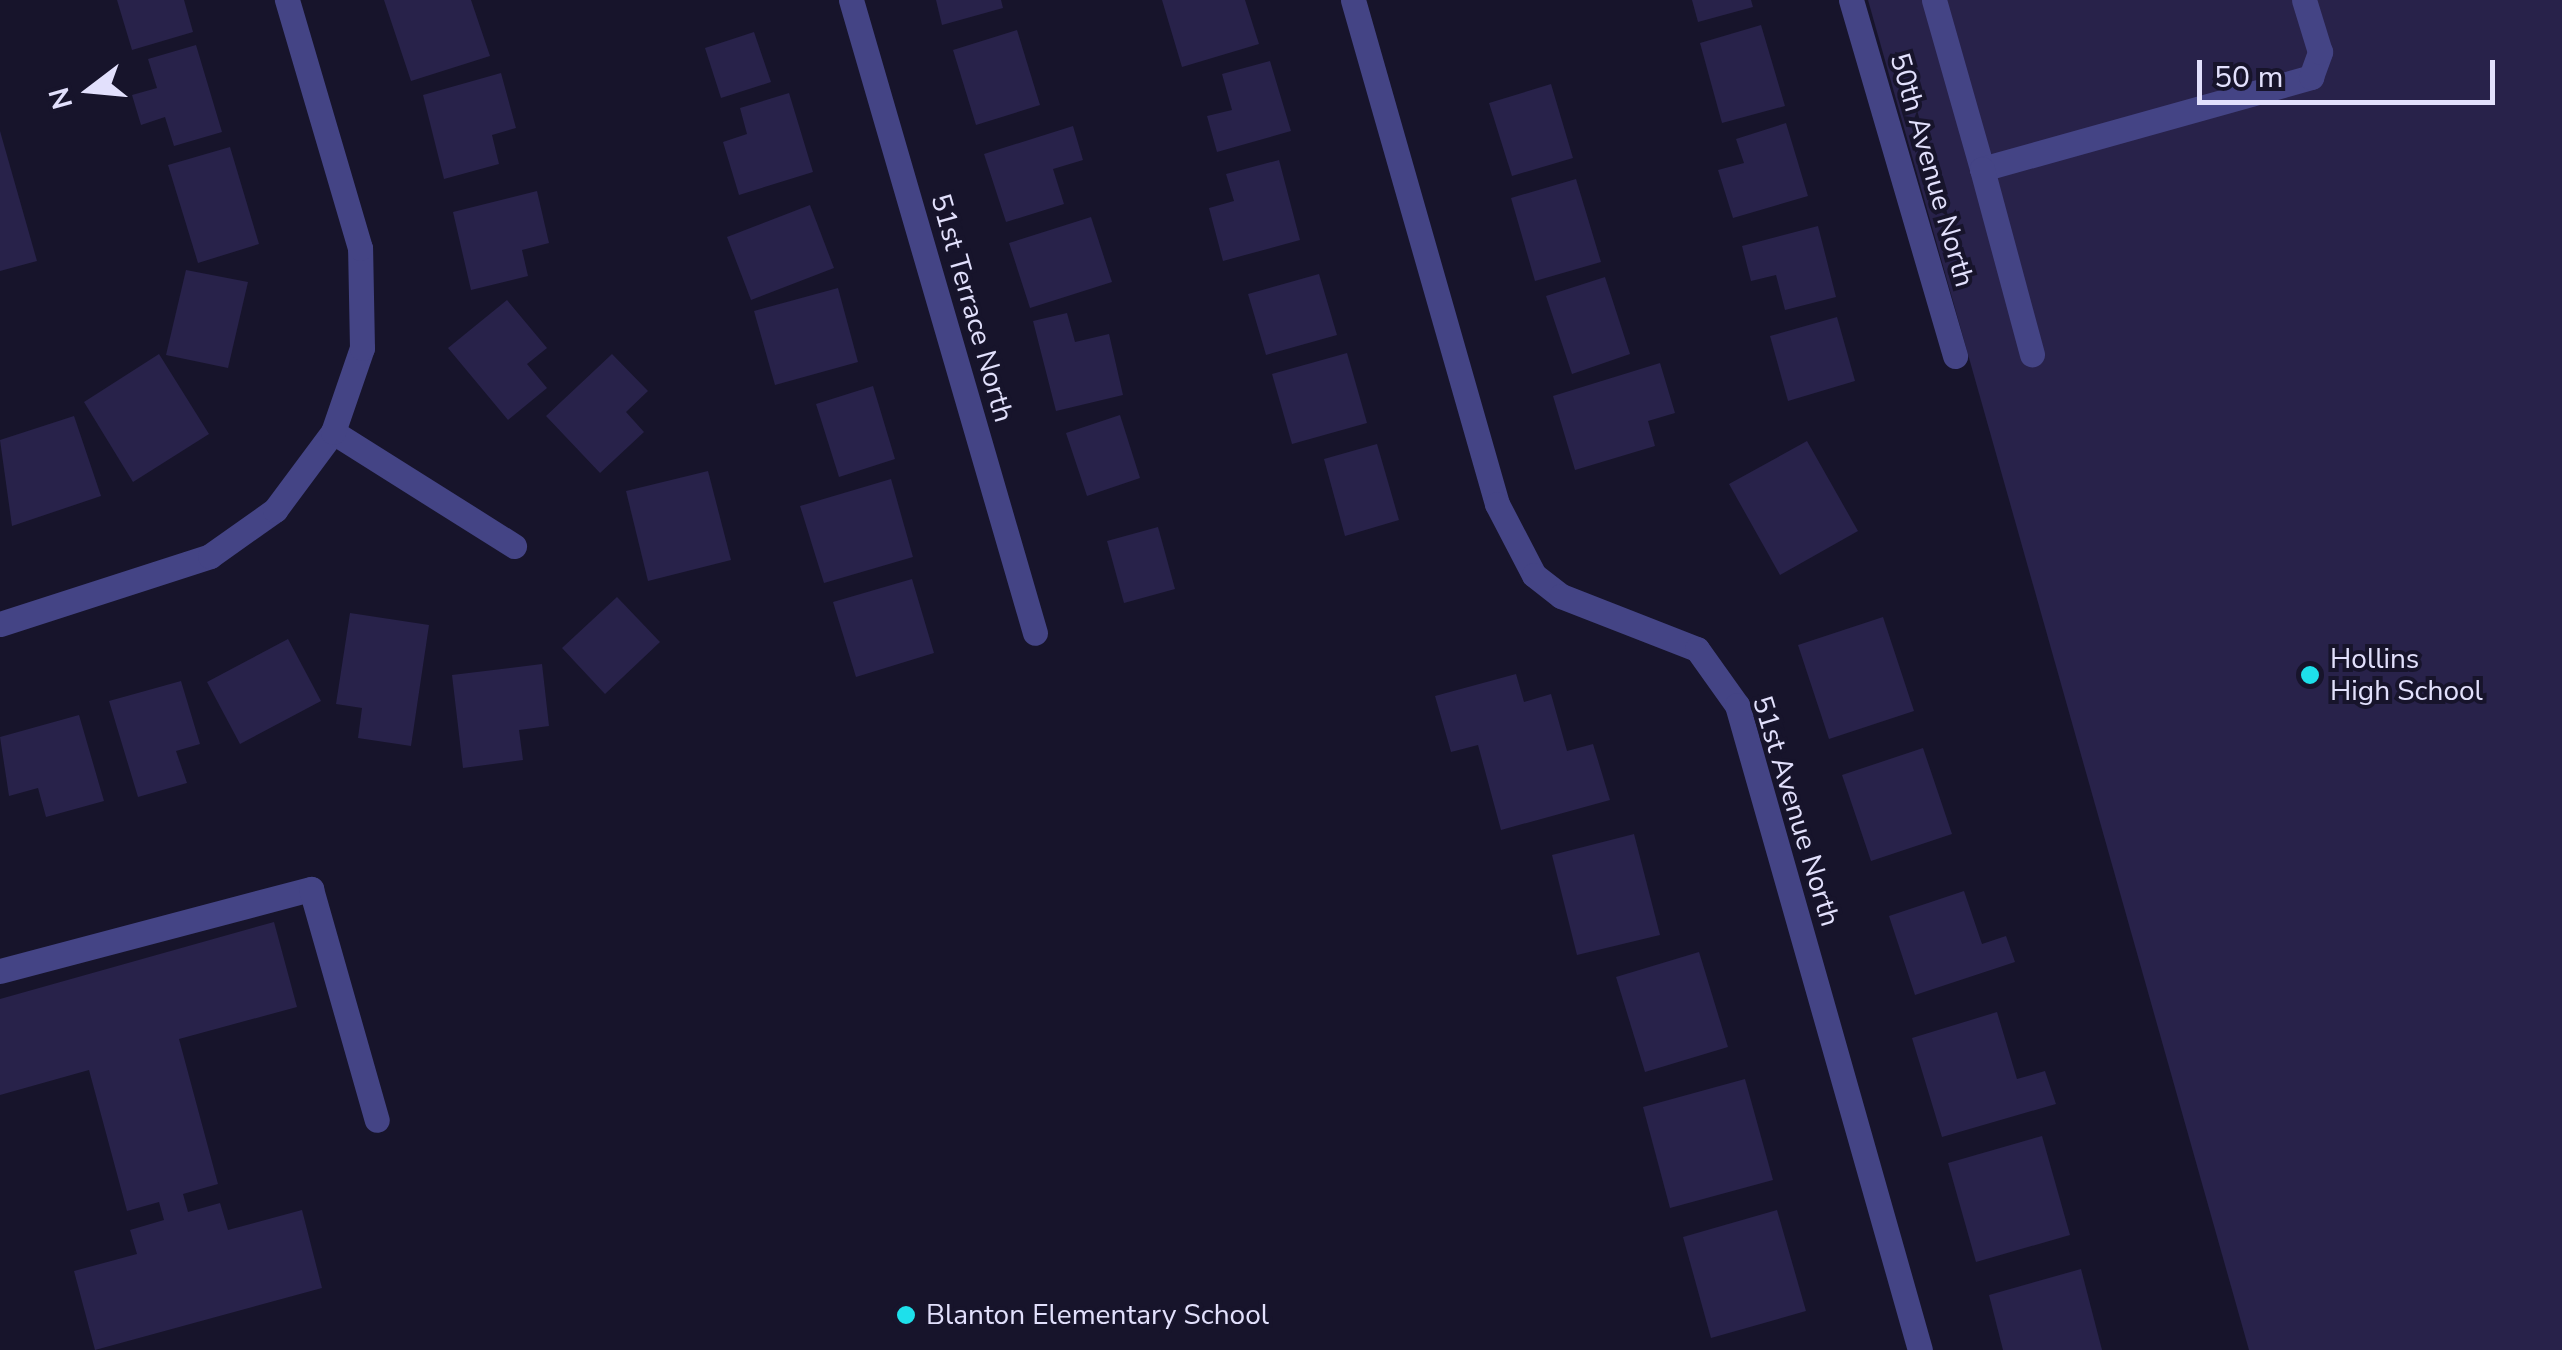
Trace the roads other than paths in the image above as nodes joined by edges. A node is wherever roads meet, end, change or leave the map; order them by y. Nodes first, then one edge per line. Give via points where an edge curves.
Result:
1 (287, 0) edge
2 (851, 0) edge
3 (1353, 0) edge
4 (1851, 0) edge
5 (1934, 0) edge
6 (2304, 0) edge
7 (1982, 169) junction
8 (2032, 354) dead end
9 (1956, 356) dead end
10 (333, 432) junction
11 (514, 546) dead end
12 (0, 624) edge
13 (1035, 633) dead end
14 (0, 971) edge
15 (377, 1120) dead end
16 (1920, 1350) edge

1 - 10 street via 360,248 362,348
2 - 13 street, 51st Terrace North
3 - 16 street, 51st Avenue North via 1497,504 1534,575 1560,596 1697,649 1737,705
4 - 9 street, 50th Avenue North
5 - 7 street
6 - 7 street via 2320,52 2311,76
7 - 8 street
10 - 11 street
10 - 12 street via 275,510 210,556
14 - 15 street via 311,889

